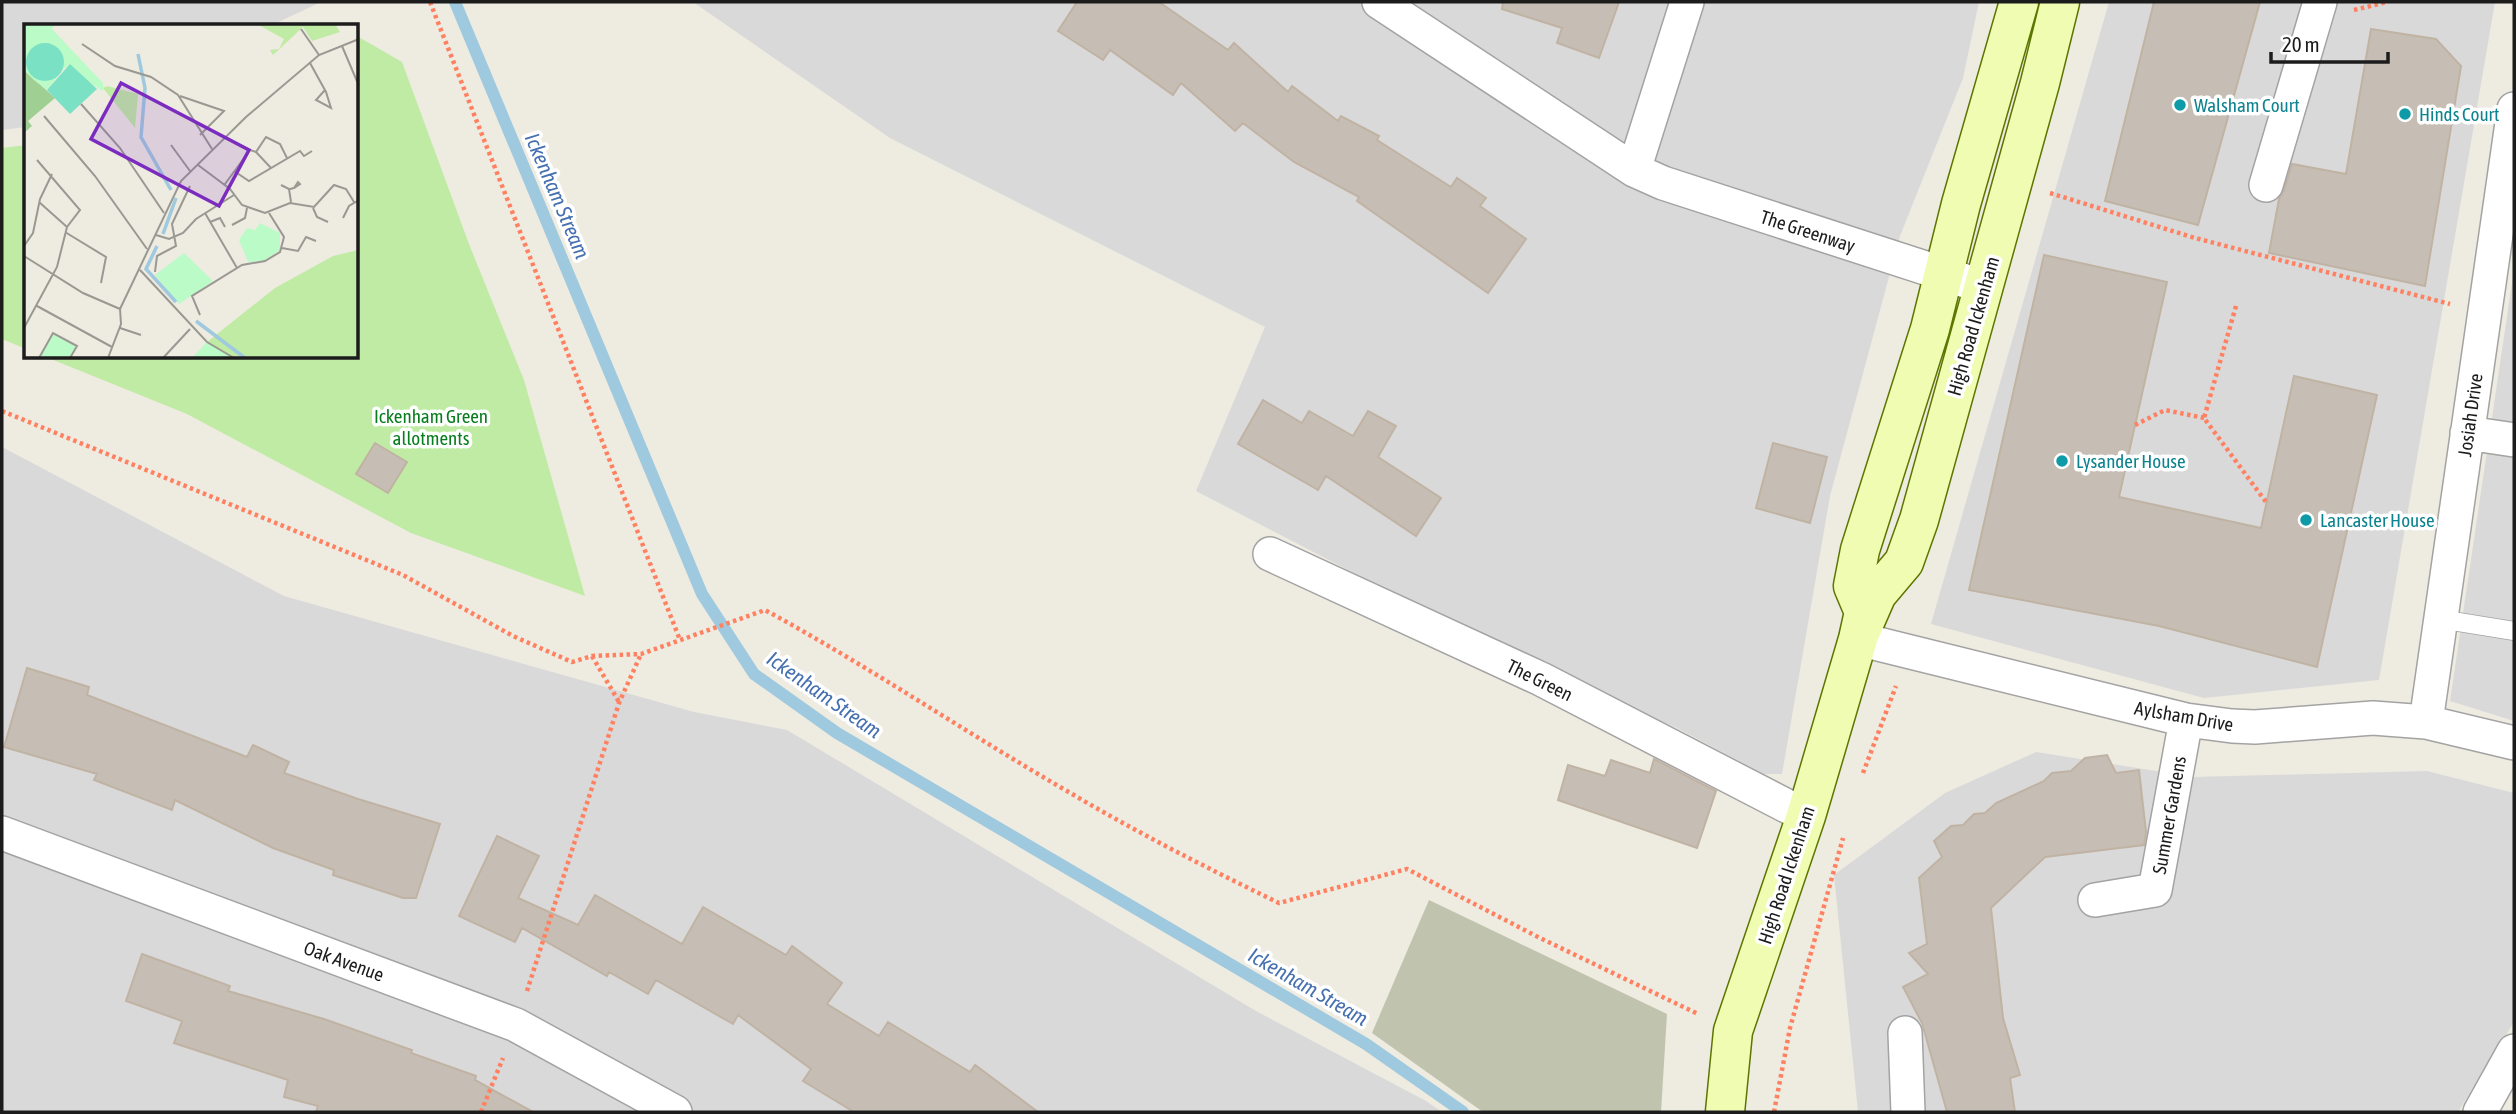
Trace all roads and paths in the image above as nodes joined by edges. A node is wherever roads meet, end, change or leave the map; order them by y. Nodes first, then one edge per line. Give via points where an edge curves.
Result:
1 (430, 2) edge
2 (1379, 2) edge
3 (1687, 2) edge
4 (2019, 2) edge
5 (2060, 2) edge
6 (2320, 2) edge
7 (2514, 109) edge
8 (1634, 170) junction
9 (2266, 186) dead end
10 (2047, 192) dead end
11 (1944, 275) junction
12 (1984, 287) junction
13 (2236, 306) dead end
14 (2484, 313) junction
15 (2, 411) edge
16 (2204, 418) junction
17 (2135, 425) dead end
18 (2467, 433) junction
19 (2514, 440) edge
20 (2266, 502) dead end
21 (1270, 554) dead end
22 (2440, 619) junction
23 (2514, 631) edge
24 (1858, 639) junction
25 (680, 640) junction
26 (641, 654) junction
27 (592, 656) junction
28 (1895, 689) dead end
29 (619, 703) junction
30 (2186, 720) junction
31 (2426, 722) junction
32 (2514, 743) edge
33 (1858, 784) dead end
34 (1806, 816) junction
35 (2, 833) edge
36 (1844, 835) dead end
37 (2095, 900) dead end
38 (516, 1025) junction
39 (1733, 1031) junction
40 (1905, 1033) dead end
41 (2510, 1066) edge
42 (481, 1112) edge
43 (675, 1112) edge
44 (1725, 1112) edge
45 (1774, 1112) edge
46 (1908, 1112) edge
47 (2480, 1112) edge

1 - 25 path
2 - 8 street, The Greenway
3 - 8 street
4 - 11 main road, High Road Ickenham
5 - 12 main road, High Road Ickenham
6 - 9 street
7 - 14 street, Josiah Drive
8 - 11 street, The Greenway
10 - 14 path via 2195,238
11 - 12 street, The Greenway
11 - 24 main road, High Road Ickenham via 1860,550 1853,586 1864,612
12 - 24 main road, High Road Ickenham via 1904,562 1877,594
13 - 16 path
14 - 18 street, Josiah Drive
15 - 27 path via 403,575 513,636 572,662
16 - 17 path via 2165,410
16 - 20 path
18 - 19 street
18 - 22 street, Josiah Drive
21 - 34 street, The Green via 1541,679
22 - 23 lane
22 - 31 street, Josiah Drive
24 - 30 street, Aylsham Drive
24 - 34 main road, High Road Ickenham
25 - 26 path
25 - 39 path via 765,610 1066,791 1279,903 1407,869
26 - 27 path
26 - 29 path
27 - 29 path
28 - 33 path
29 - 38 path
30 - 31 street, Aylsham Drive via 2255,727 2373,718
30 - 37 street, Summer Gardens via 2155,890
31 - 32 street, Aylsham Drive
34 - 39 main road, High Road Ickenham
35 - 38 street, Oak Avenue
36 - 45 path via 1790,1028
38 - 42 path
38 - 43 street, Oak Avenue
39 - 44 main road, High Road Ickenham
40 - 46 street
41 - 47 street

